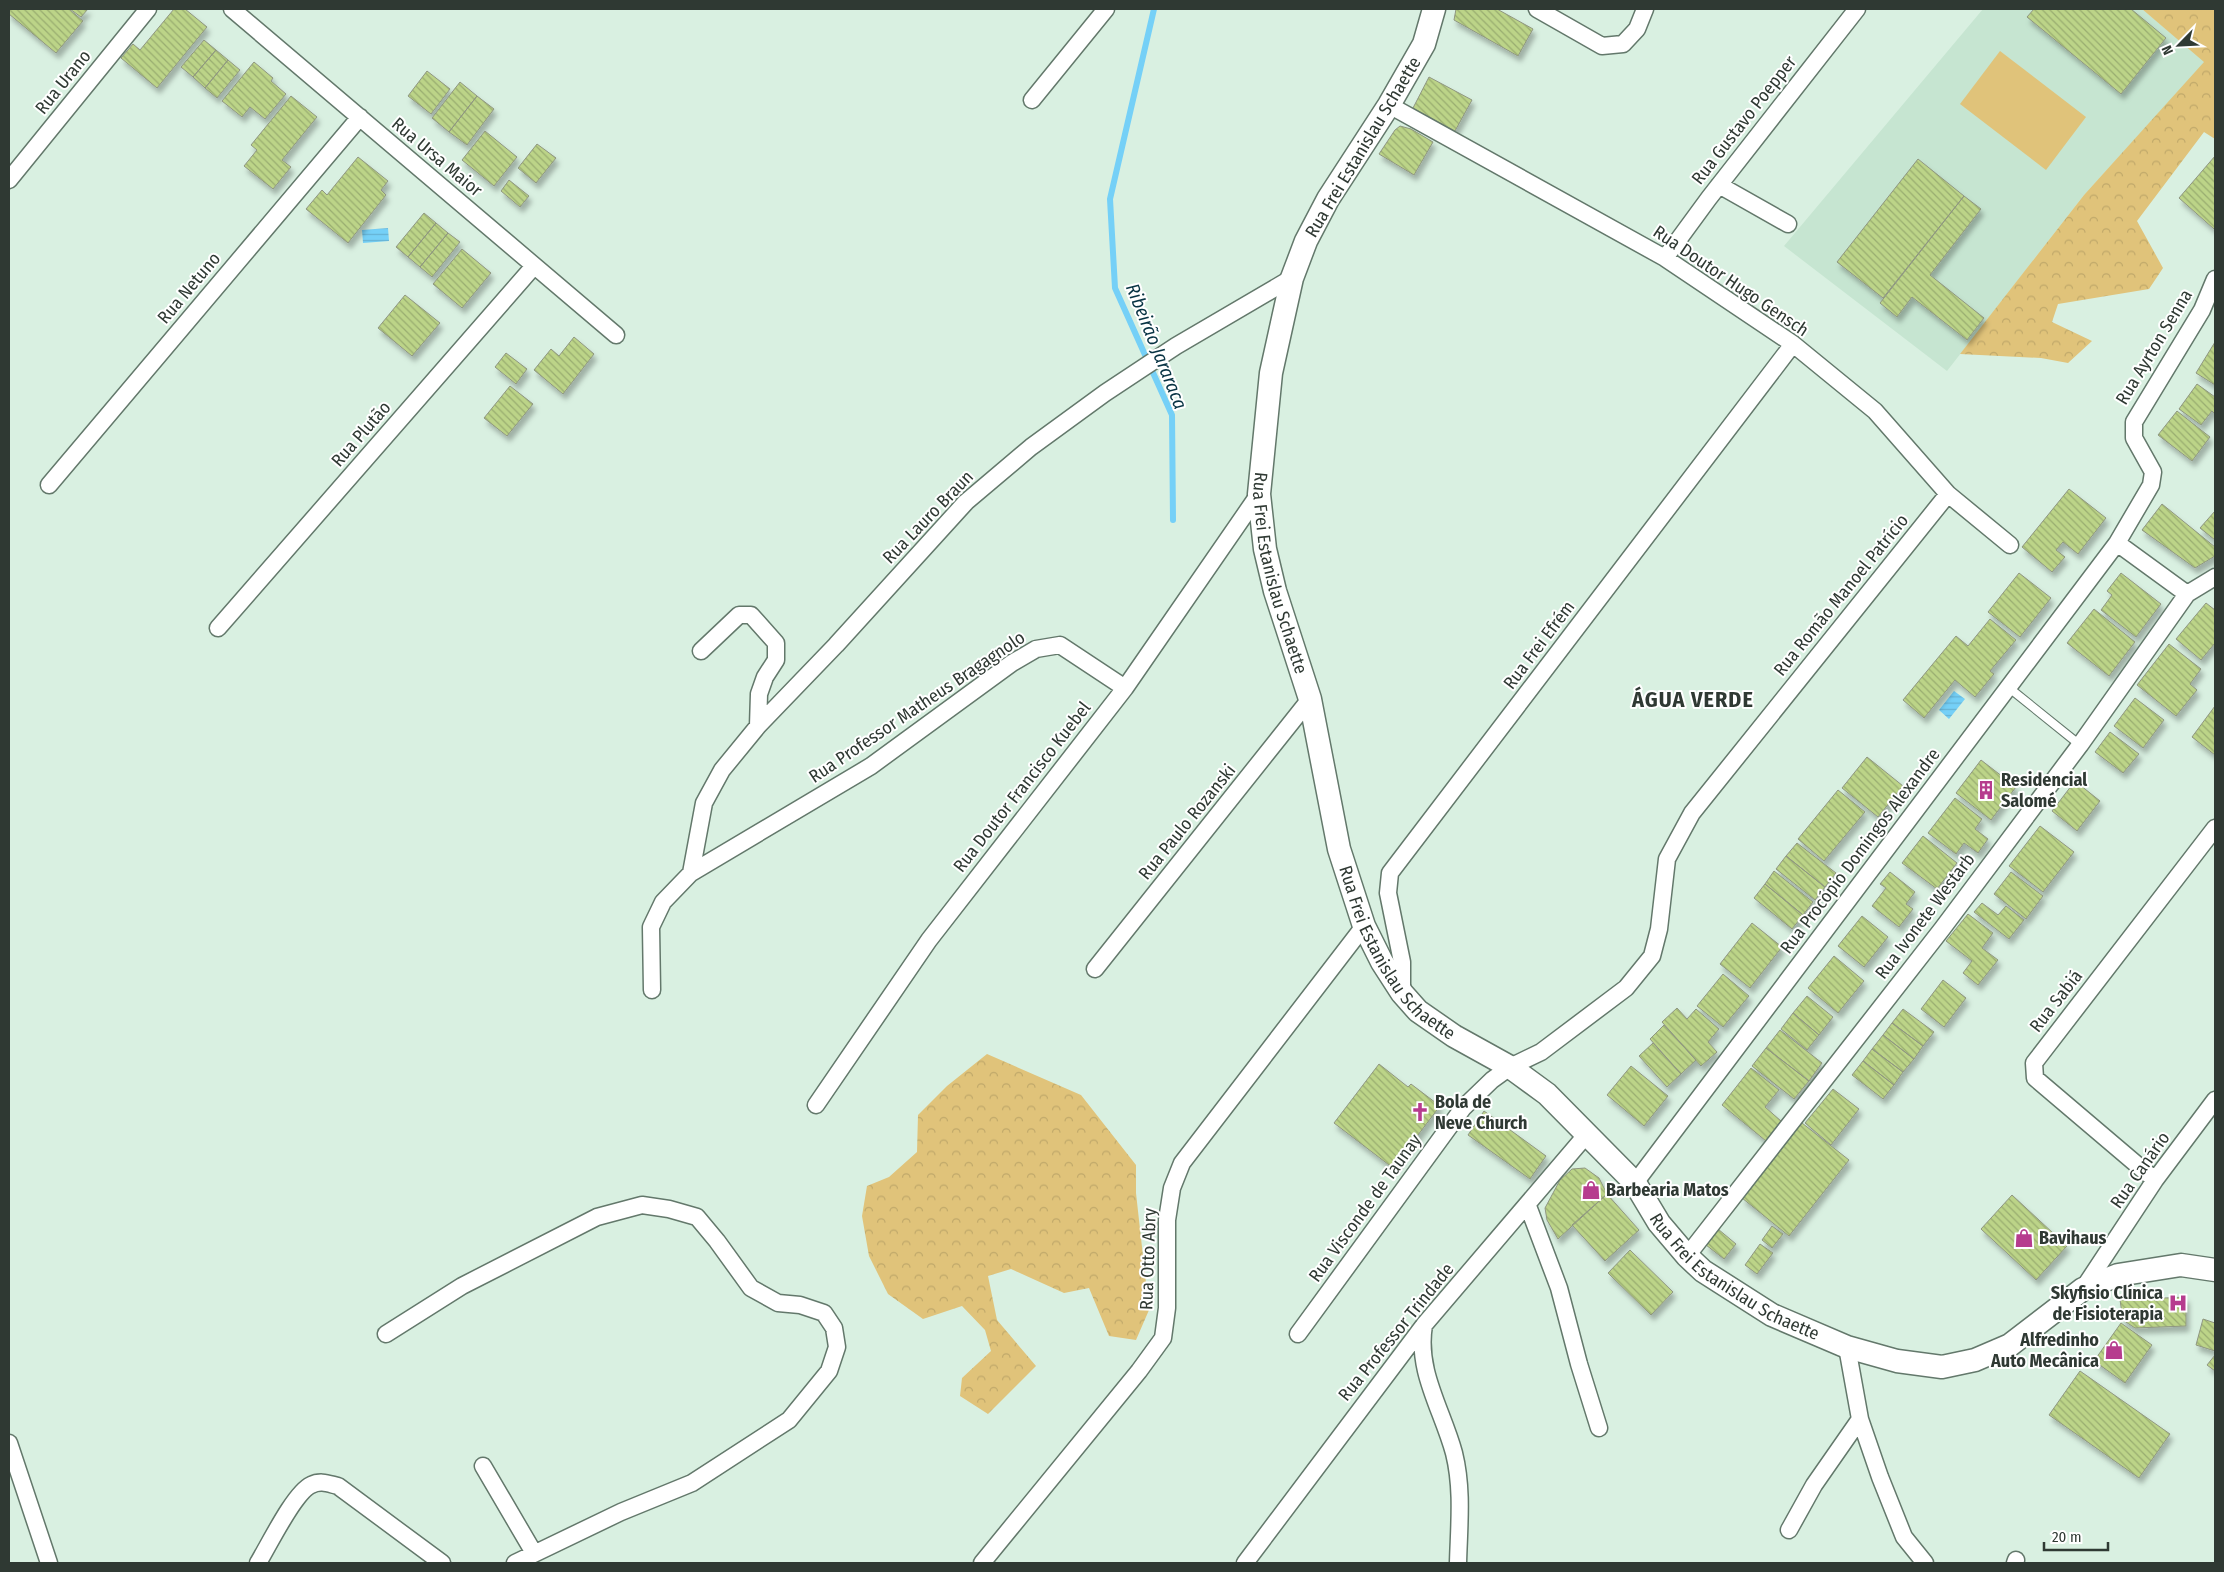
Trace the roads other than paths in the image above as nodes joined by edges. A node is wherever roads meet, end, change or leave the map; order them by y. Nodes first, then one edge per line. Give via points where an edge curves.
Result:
1 (148, 9) edge
2 (232, 9) edge
3 (1106, 9) edge
4 (1434, 9) edge
5 (1538, 9) edge
6 (1645, 9) edge
7 (1856, 9) edge
8 (1032, 100) dead end
9 (1389, 105) junction
10 (360, 117) junction
11 (9, 180) edge
12 (1719, 185) junction
13 (1788, 224) dead end
14 (1665, 258) junction
15 (534, 266) junction
16 (1292, 278) junction
17 (2215, 279) edge
18 (616, 335) dead end
19 (1793, 344) junction
20 (49, 485) dead end
21 (1259, 494) junction
22 (1948, 494) junction
23 (2117, 543) junction
24 (2010, 545) dead end
25 (2215, 577) edge
26 (2187, 594) junction
27 (218, 628) dead end
28 (701, 652) dead end
29 (1124, 688) junction
30 (2008, 688) junction
31 (1310, 699) junction
32 (758, 726) junction
33 (2080, 745) junction
34 (2215, 828) edge
35 (691, 873) junction
36 (1364, 926) junction
37 (1095, 969) dead end
38 (652, 990) dead end
39 (1402, 993) junction
40 (1510, 1067) junction
41 (2215, 1100) edge
42 (816, 1104) dead end
43 (1587, 1134) junction
44 (2155, 1180) junction
45 (1635, 1183) junction
46 (1528, 1206) junction
47 (1687, 1256) junction
48 (2215, 1270) edge
49 (2083, 1289) junction
50 (1424, 1325) junction
51 (386, 1334) dead end
52 (1298, 1334) dead end
53 (1847, 1346) junction
54 (1860, 1419) junction
55 (1599, 1428) dead end
56 (9, 1443) edge
57 (483, 1466) dead end
58 (1789, 1530) dead end
59 (534, 1553) junction
60 (49, 1563) edge
61 (258, 1563) edge
62 (442, 1563) edge
63 (515, 1563) edge
64 (982, 1563) edge
65 (1245, 1563) edge
66 (1458, 1563) edge
67 (1924, 1563) edge

1 - 11 street, Rua Urano
2 - 10 street, Rua Ursa Maior
3 - 8 street
4 - 9 main road, Rua Frei Estanislau Schaette via 1424,44
5 - 6 street via 1602,46 1623,44 1637,29
7 - 12 street, Rua Gustavo Poepper
9 - 14 street, Rua Doutor Hugo Gensch
9 - 16 main road, Rua Frei Estanislau Schaette via 1328,199 1306,241
10 - 15 street, Rua Ursa Maior
10 - 20 street, Rua Netuno
12 - 13 street
12 - 14 street, Rua Gustavo Poepper
14 - 19 street, Rua Doutor Hugo Gensch
15 - 18 street, Rua Ursa Maior
15 - 27 street, Rua Plutão
16 - 21 main road, Rua Frei Estanislau Schaette via 1270,373
16 - 32 street, Rua Lauro Braun via 1176,346 1031,446 966,502
17 - 23 street, Rua Ayrton Senna via 2202,310 2134,422 2134,438 2153,472 2151,485
19 - 22 street, Rua Doutor Hugo Gensch via 1875,411
19 - 39 street, Rua Frei Efrém via 1390,873 1388,893 1402,962
21 - 29 street, Rua Doutor Francisco Kuebel
21 - 31 main road, Rua Frei Estanislau Schaette via 1265,549 1275,591
22 - 24 street, Rua Doutor Hugo Gensch
22 - 40 street, Rua Romão Manoel Patrício via 1692,813 1667,860 1659,929 1652,956 1626,988 1541,1052
23 - 26 street
23 - 30 street, Rua Procópio Domingos Alexandre
25 - 26 street
26 - 33 street, Rua Ivonete Westarb
28 - 32 street via 739,615 751,615 776,643 776,660 759,694
29 - 35 street, Rua Professor Matheus Bragagnolo via 1060,645 1036,649 870,766
29 - 42 street, Rua Doutor Francisco Kuebel via 929,940
30 - 33 lane
30 - 45 street, Rua Procópio Domingos Alexandre
31 - 36 main road, Rua Frei Estanislau Schaette via 1339,849
31 - 37 street, Rua Paulo Rozanski
32 - 35 street, Rua Lauro Braun via 722,770 704,803
33 - 47 street, Rua Ivonete Westarb via 1936,937
34 - 44 street, Rua Sabiá via 2034,1063 2035,1078
35 - 38 street, Rua Professor Matheus Bragagnolo via 663,902 651,926
36 - 39 main road, Rua Frei Estanislau Schaette
36 - 64 street, Rua Otto Abry via 1182,1164 1172,1188 1167,1220 1167,1308 1163,1338
39 - 40 main road, Rua Frei Estanislau Schaette via 1418,1011 1454,1036
40 - 43 main road, Rua Frei Estanislau Schaette via 1547,1094
40 - 52 street, Rua Visconde de Taunay via 1463,1108
41 - 44 street, Rua Canário
43 - 45 main road, Rua Frei Estanislau Schaette
43 - 46 street, Rua Professor Trindade
44 - 49 street, Rua Canário
45 - 47 main road, Rua Frei Estanislau Schaette via 1659,1223
46 - 50 street, Rua Professor Trindade
46 - 55 street via 1559,1288
47 - 53 main road, Rua Frei Estanislau Schaette via 1720,1284 1772,1314
48 - 49 main road, Rua Frei Estanislau Schaette via 2182,1265 2145,1269 2118,1275
49 - 53 main road, Rua Frei Estanislau Schaette via 2010,1345 1975,1360 1942,1367 1897,1361
50 - 65 street, Rua Professor Trindade
50 - 66 street via 1422,1353 1428,1383 1454,1454 1458,1479
51 - 59 street via 462,1286 597,1217 642,1205 670,1208 696,1216 751,1288 778,1303 800,1305 824,1313 834,1328 837,1346 829,1371 789,1420 692,1483
53 - 54 street
54 - 58 street via 1814,1486
54 - 67 street via 1904,1537
56 - 60 street
57 - 59 street
59 - 63 street
61 - 62 street via 300,1493 312,1484 323,1482 338,1486

